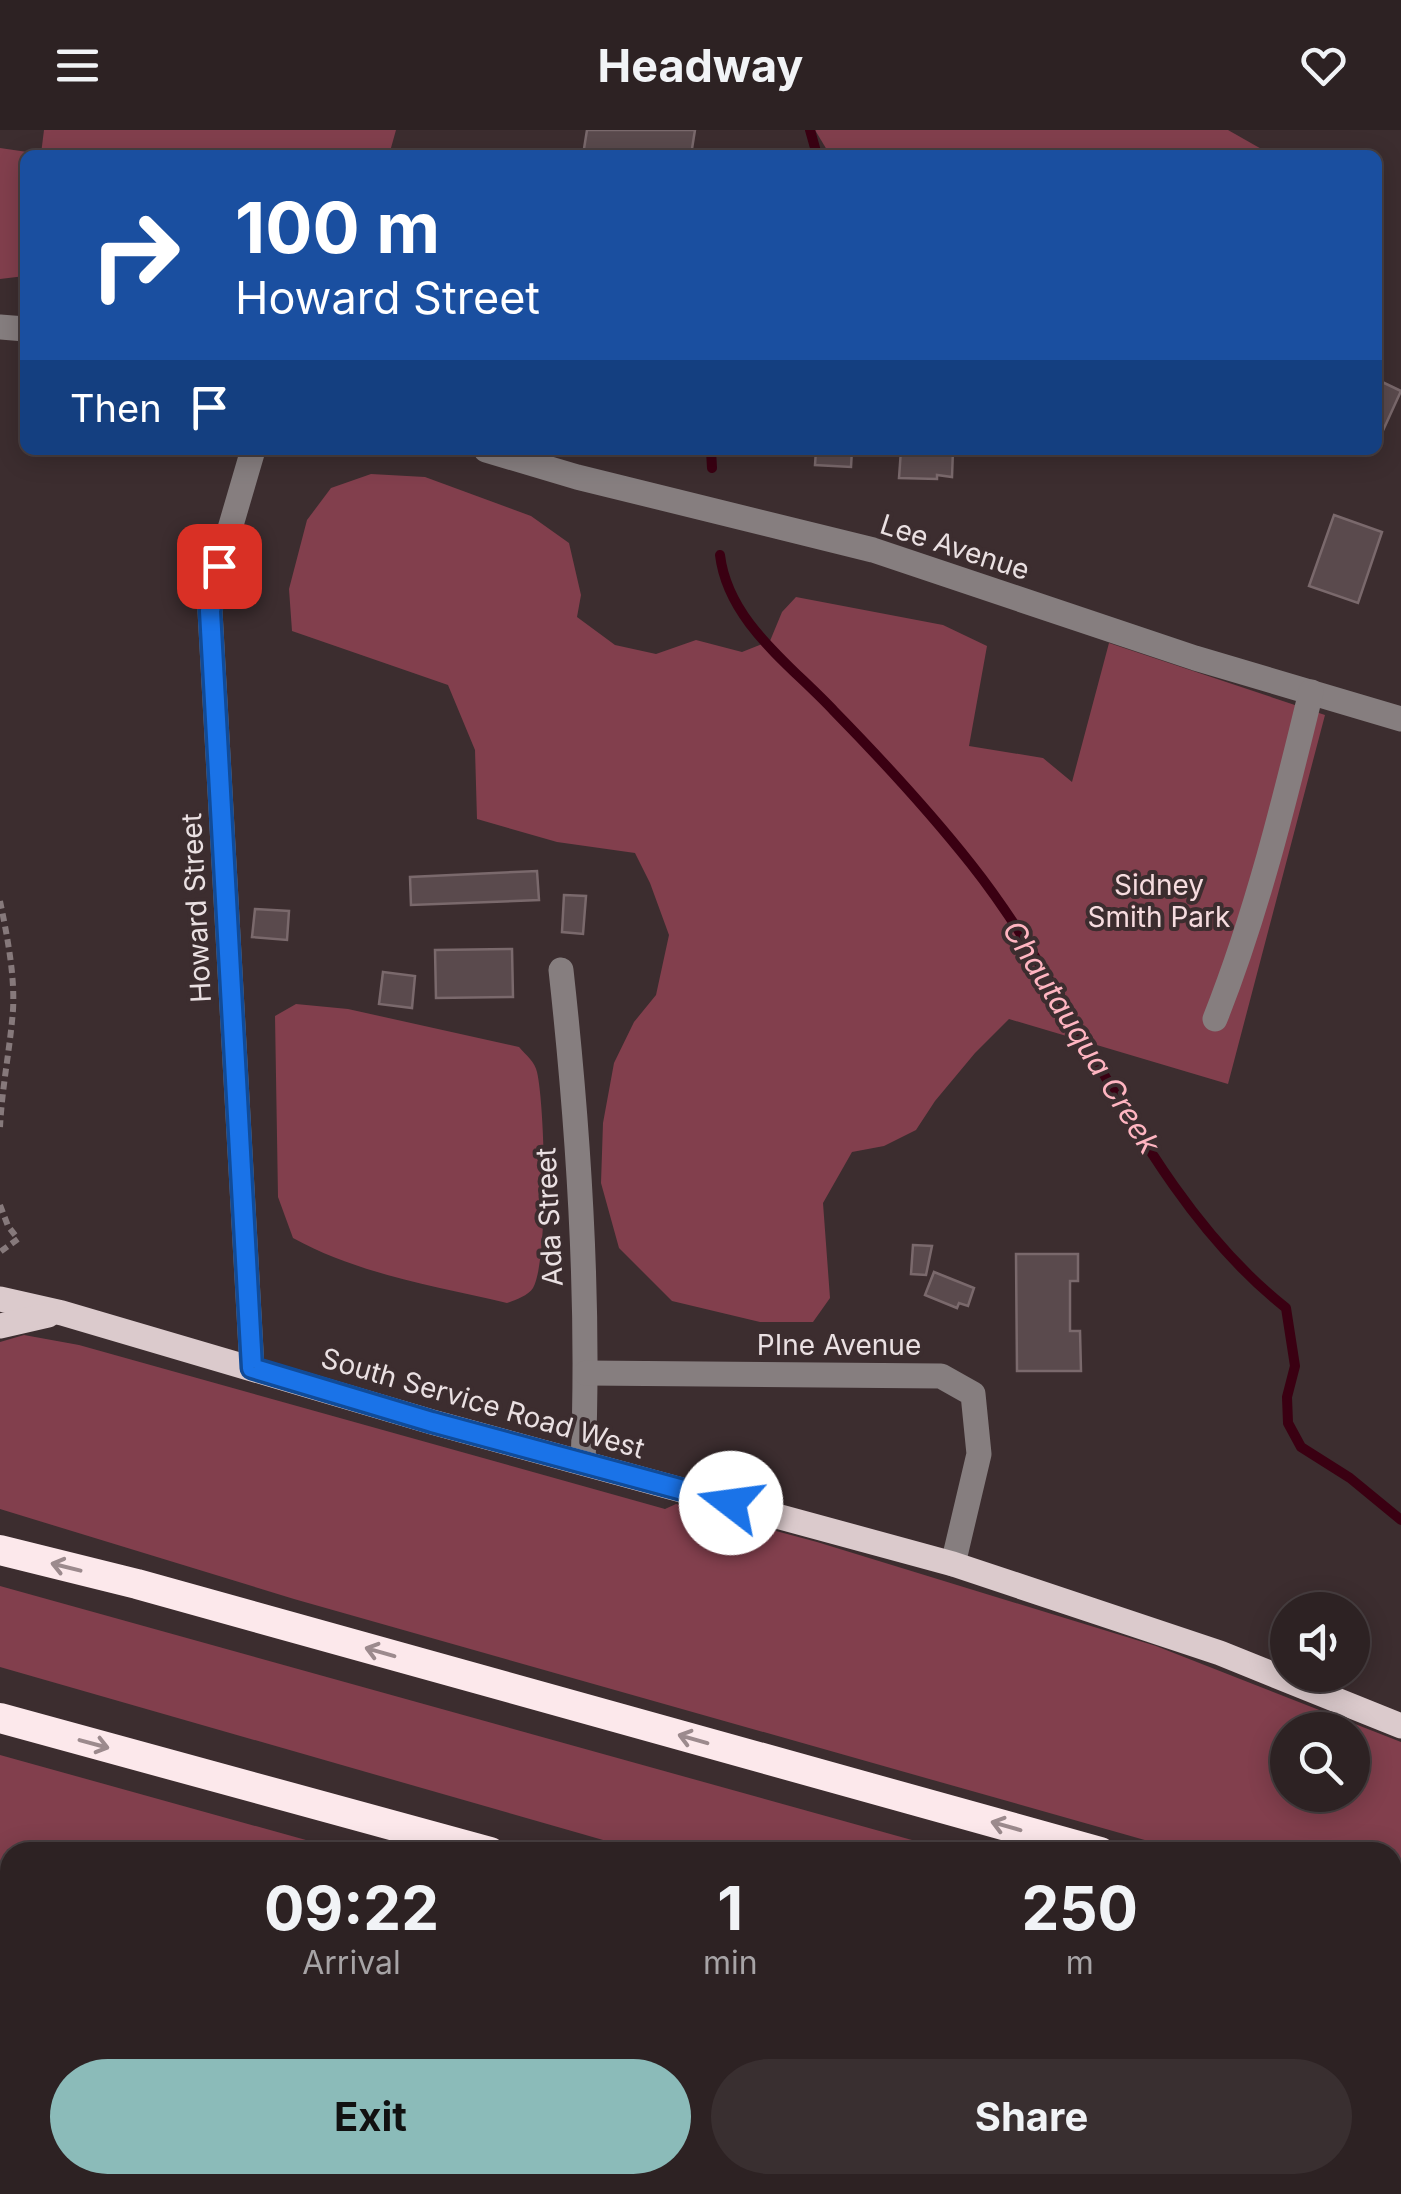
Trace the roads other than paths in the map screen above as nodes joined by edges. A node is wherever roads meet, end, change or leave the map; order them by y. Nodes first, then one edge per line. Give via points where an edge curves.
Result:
1 (252, 455) edge
2 (503, 455) edge
3 (1311, 692) junction
4 (1401, 719) edge
5 (560, 970) dead end
6 (1215, 1019) dead end
7 (0, 1299) edge
8 (62, 1313) junction
9 (0, 1326) edge
10 (252, 1368) junction
11 (586, 1373) junction
12 (583, 1462) junction
13 (0, 1550) edge
14 (953, 1564) junction
15 (0, 1718) edge
16 (1401, 1726) edge
17 (453, 1842) edge
18 (1064, 1842) edge

1 - 10 street, Howard Street via 210,611
2 - 3 street, Lee Avenue via 873,550
3 - 4 street, Lee Avenue
3 - 6 street via 1262,884
5 - 11 street, Ada Street via 572,1069
7 - 8 main road, South Service Road West
8 - 9 main road
8 - 10 main road, South Service Road West
10 - 12 main road, South Service Road West
11 - 12 street, Ada Street
11 - 14 street, PIne Avenue via 940,1376 973,1394 979,1454
12 - 14 main road, South Service Road West
18 -> 13 highway
14 - 16 main road, South Service Road West via 1220,1653
15 -> 17 highway

